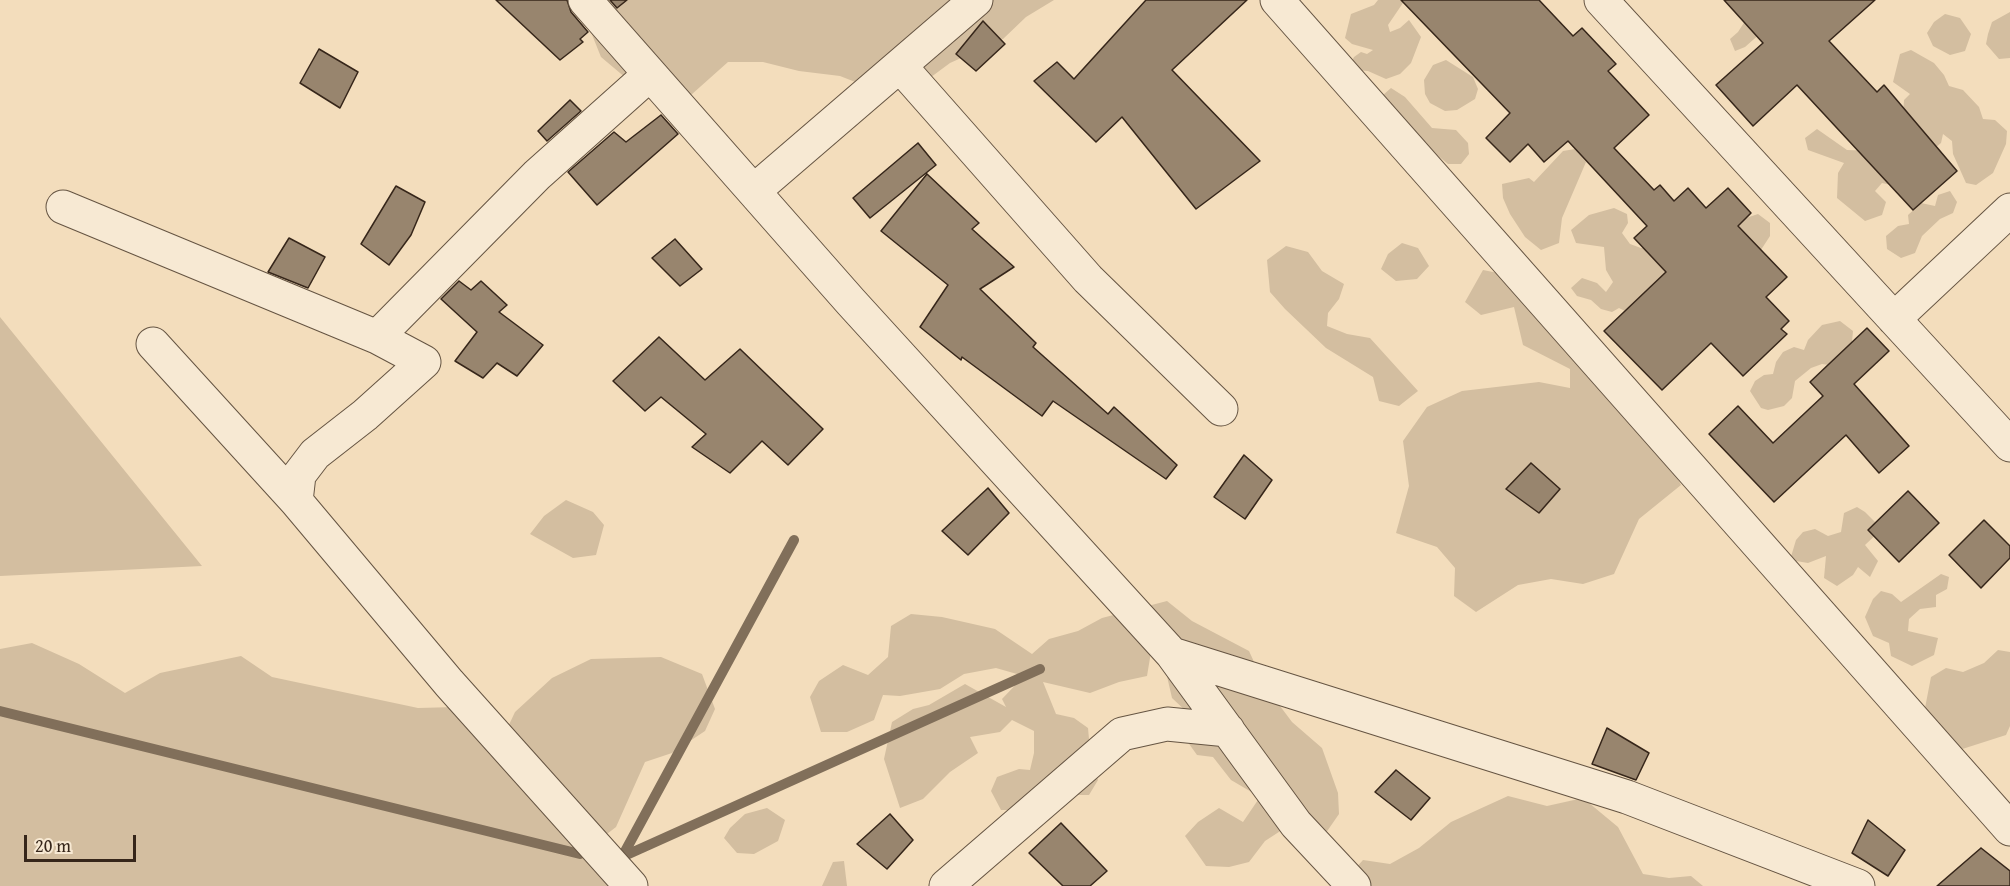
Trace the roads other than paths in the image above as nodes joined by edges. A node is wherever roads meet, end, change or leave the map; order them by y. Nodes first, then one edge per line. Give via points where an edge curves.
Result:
1 (585, 0) edge
2 (976, 0) edge
3 (1277, 0) edge
4 (1601, 0) edge
5 (900, 66) junction
6 (649, 75) junction
7 (755, 190) junction
8 (63, 207) dead end
9 (2010, 210) edge
10 (1894, 319) junction
11 (377, 337) junction
12 (153, 344) dead end
13 (1221, 409) dead end
14 (2010, 445) edge
15 (296, 501) junction
16 (1172, 654) junction
17 (1227, 730) junction
18 (2010, 830) edge
19 (632, 886) edge
20 (946, 886) edge
21 (1354, 886) edge
22 (1858, 886) edge

1 - 6 street
2 - 5 street
3 - 18 street
4 - 10 street
5 - 7 street
5 - 13 street via 1088,279
6 - 7 street
6 - 11 street via 537,175
7 - 16 street via 851,302
8 - 11 street
9 - 10 street
10 - 14 street
11 - 15 street via 424,362 315,454 299,475
12 - 15 street
15 - 19 street via 449,683
16 - 17 street
16 - 22 street via 1627,797
17 - 20 street via 1167,724 1122,734
17 - 21 street via 1296,824

